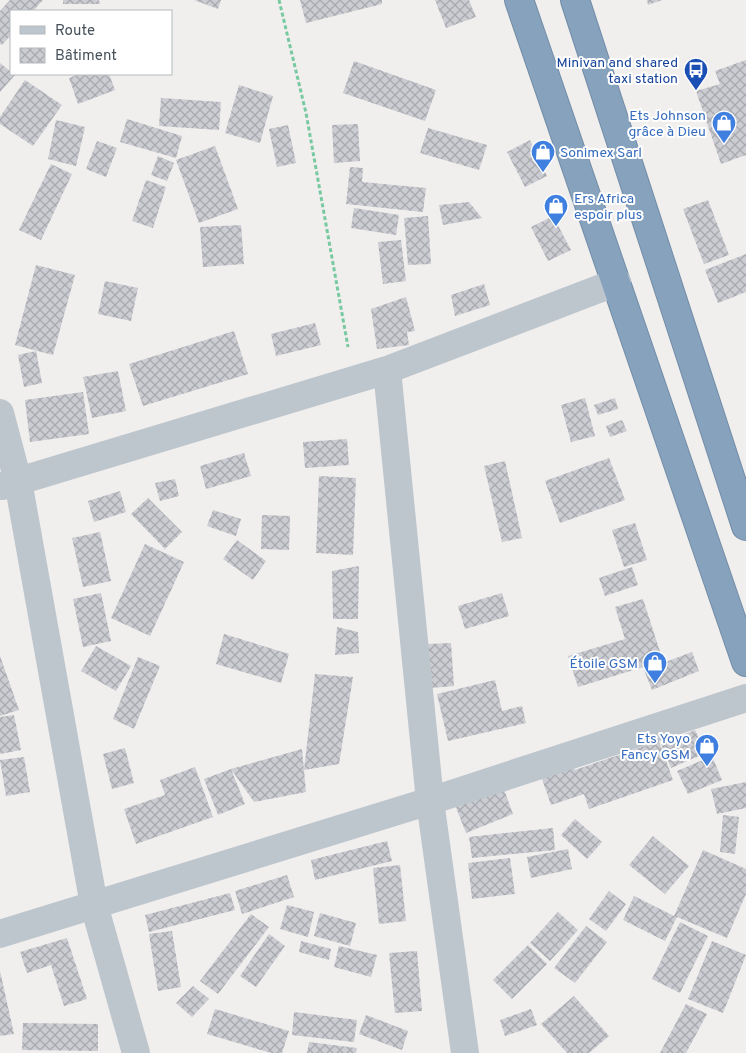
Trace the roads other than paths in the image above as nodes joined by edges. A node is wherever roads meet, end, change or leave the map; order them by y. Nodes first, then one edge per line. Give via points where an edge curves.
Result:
1 (519, 0) edge
2 (575, 0) edge
3 (617, 282) junction
4 (387, 370) junction
5 (0, 413) edge
6 (9, 483) edge
7 (746, 526) edge
8 (746, 662) edge
9 (746, 698) edge
10 (430, 801) junction
11 (94, 905) junction
12 (0, 934) edge
13 (136, 1053) edge
14 (465, 1053) edge

1 - 3 highway
2 - 7 highway
3 - 4 street
3 - 8 highway
4 - 6 street
4 - 10 street
5 - 6 street
6 - 11 street
9 - 10 street
10 - 11 street
10 - 14 street
11 - 12 street
11 - 13 street

